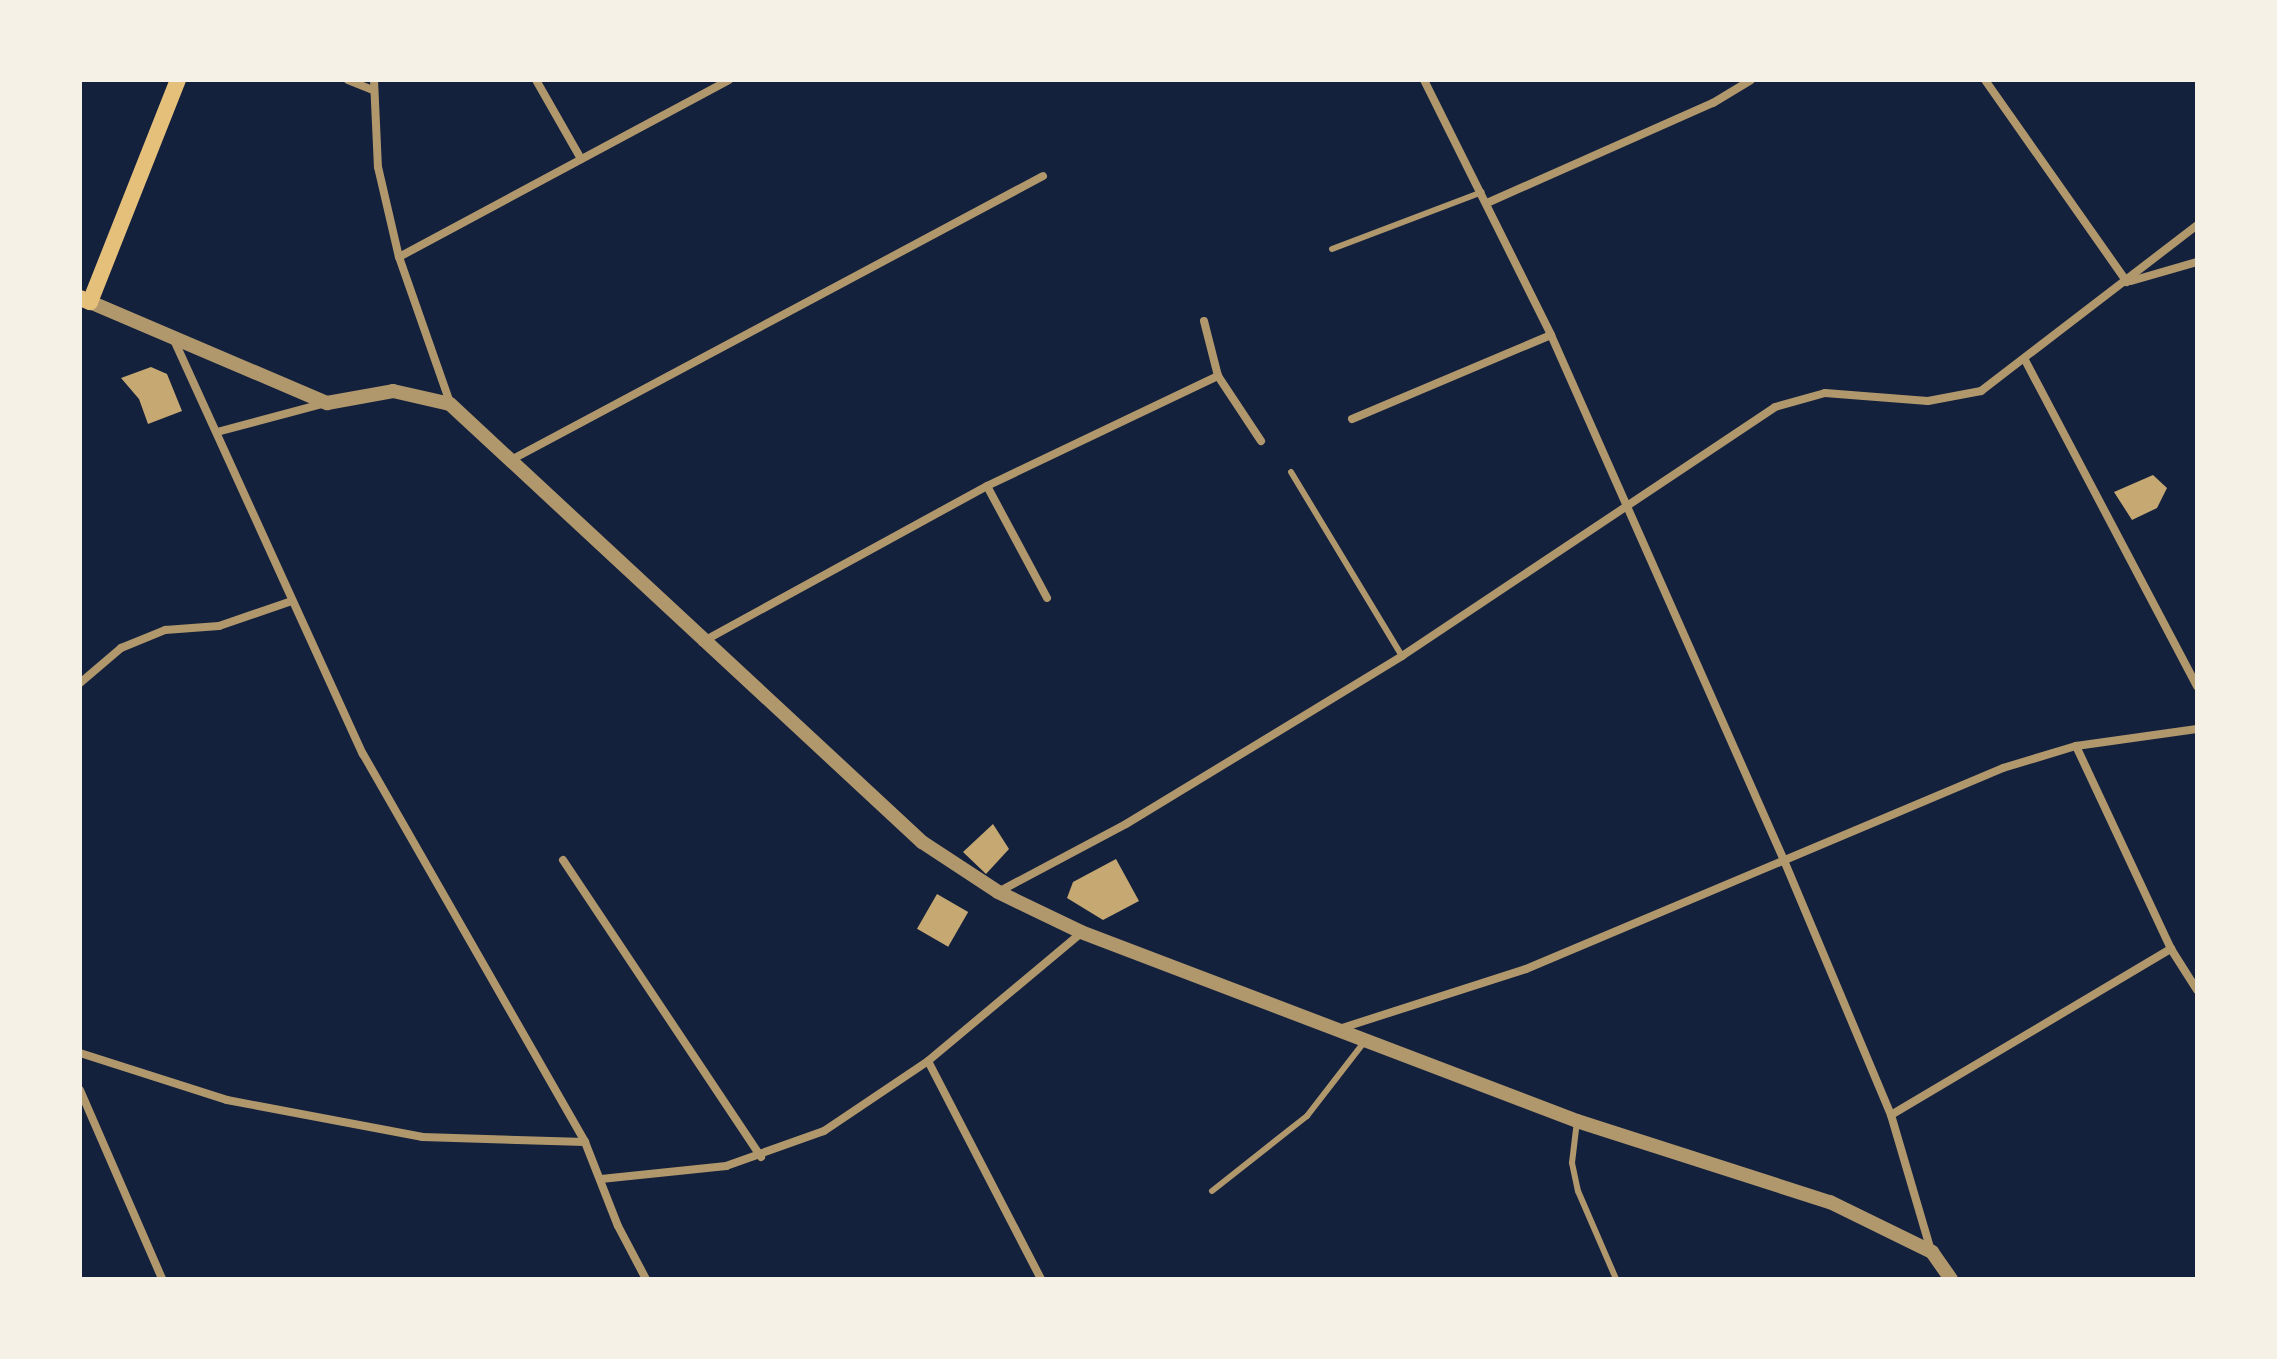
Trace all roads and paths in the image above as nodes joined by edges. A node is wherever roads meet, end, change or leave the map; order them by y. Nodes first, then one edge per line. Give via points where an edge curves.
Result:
1 (178, 80) edge
2 (348, 80) edge
3 (536, 80) edge
4 (729, 80) edge
5 (1424, 80) edge
6 (1751, 80) edge
7 (1985, 80) edge
8 (374, 85) edge
9 (581, 159) junction
10 (1043, 176) dead end
11 (1482, 192) junction
12 (1487, 203) junction
13 (2197, 225) edge
14 (1332, 249) dead end
15 (399, 257) junction
16 (2197, 262) edge
17 (2127, 282) junction
18 (85, 300) edge
19 (1204, 321) dead end
20 (1551, 335) junction
21 (174, 340) junction
22 (2025, 360) junction
23 (1218, 376) junction
24 (327, 403) junction
25 (450, 404) junction
26 (1352, 419) dead end
27 (217, 432) junction
28 (1261, 441) dead end
29 (511, 460) junction
30 (1291, 472) dead end
31 (987, 486) junction
32 (1628, 508) junction
33 (1047, 598) dead end
34 (292, 601) junction
35 (702, 642) junction
36 (1402, 656) junction
37 (80, 683) edge
38 (2197, 686) edge
39 (2197, 729) edge
40 (2076, 746) junction
41 (1783, 858) junction
42 (563, 860) dead end
43 (998, 892) junction
44 (1081, 932) junction
45 (2171, 949) junction
46 (2197, 990) edge
47 (1339, 1029) junction
48 (1367, 1038) junction
49 (80, 1053) edge
50 (928, 1061) junction
51 (80, 1090) edge
52 (1891, 1115) junction
53 (1577, 1121) junction
54 (585, 1142) junction
55 (761, 1157) junction
56 (601, 1179) junction
57 (1212, 1191) dead end
58 (1932, 1252) junction
59 (162, 1279) edge
60 (646, 1279) edge
61 (1041, 1279) edge
62 (1616, 1279) edge
63 (1951, 1279) edge

1 - 18 main road
2 - 8 street
3 - 9 street
4 - 9 street
5 - 11 street
6 - 12 street via 1713,103
7 - 17 street
8 - 15 street via 378,167
9 - 15 street
10 - 29 street
11 - 12 street
11 - 14 lane
12 - 20 street
13 - 17 street
15 - 25 street
16 - 17 street
17 - 22 street
18 - 21 street
19 - 23 street
20 - 26 street
20 - 32 street
21 - 24 street
21 - 27 street
22 - 32 street via 1981,391 1956,398 1825,393 1789,402 1743,427
22 - 38 street
23 - 28 street
23 - 31 street
24 - 25 street via 393,391
24 - 27 street
25 - 29 street
27 - 34 street
29 - 35 street
30 - 36 lane
31 - 33 street
31 - 35 street
32 - 36 street
32 - 41 street
34 - 37 street via 219,626 165,630 121,648
34 - 54 street via 363,754
35 - 43 street via 922,842 961,873
36 - 43 street via 1126,824
39 - 40 street
40 - 41 street via 2003,768
40 - 45 street
41 - 47 street via 1526,969
41 - 52 street
42 - 55 street
43 - 44 street
44 - 47 street
44 - 50 street
45 - 46 street
45 - 52 street
47 - 48 street
48 - 53 street
48 - 57 lane via 1307,1116
49 - 54 street via 227,1100 422,1137
50 - 55 street via 824,1131
50 - 61 street
51 - 59 street
52 - 58 street
53 - 58 street via 1830,1202
53 - 62 lane via 1572,1163 1578,1191
54 - 56 street
55 - 56 street via 684,1173
56 - 60 street
58 - 63 street

